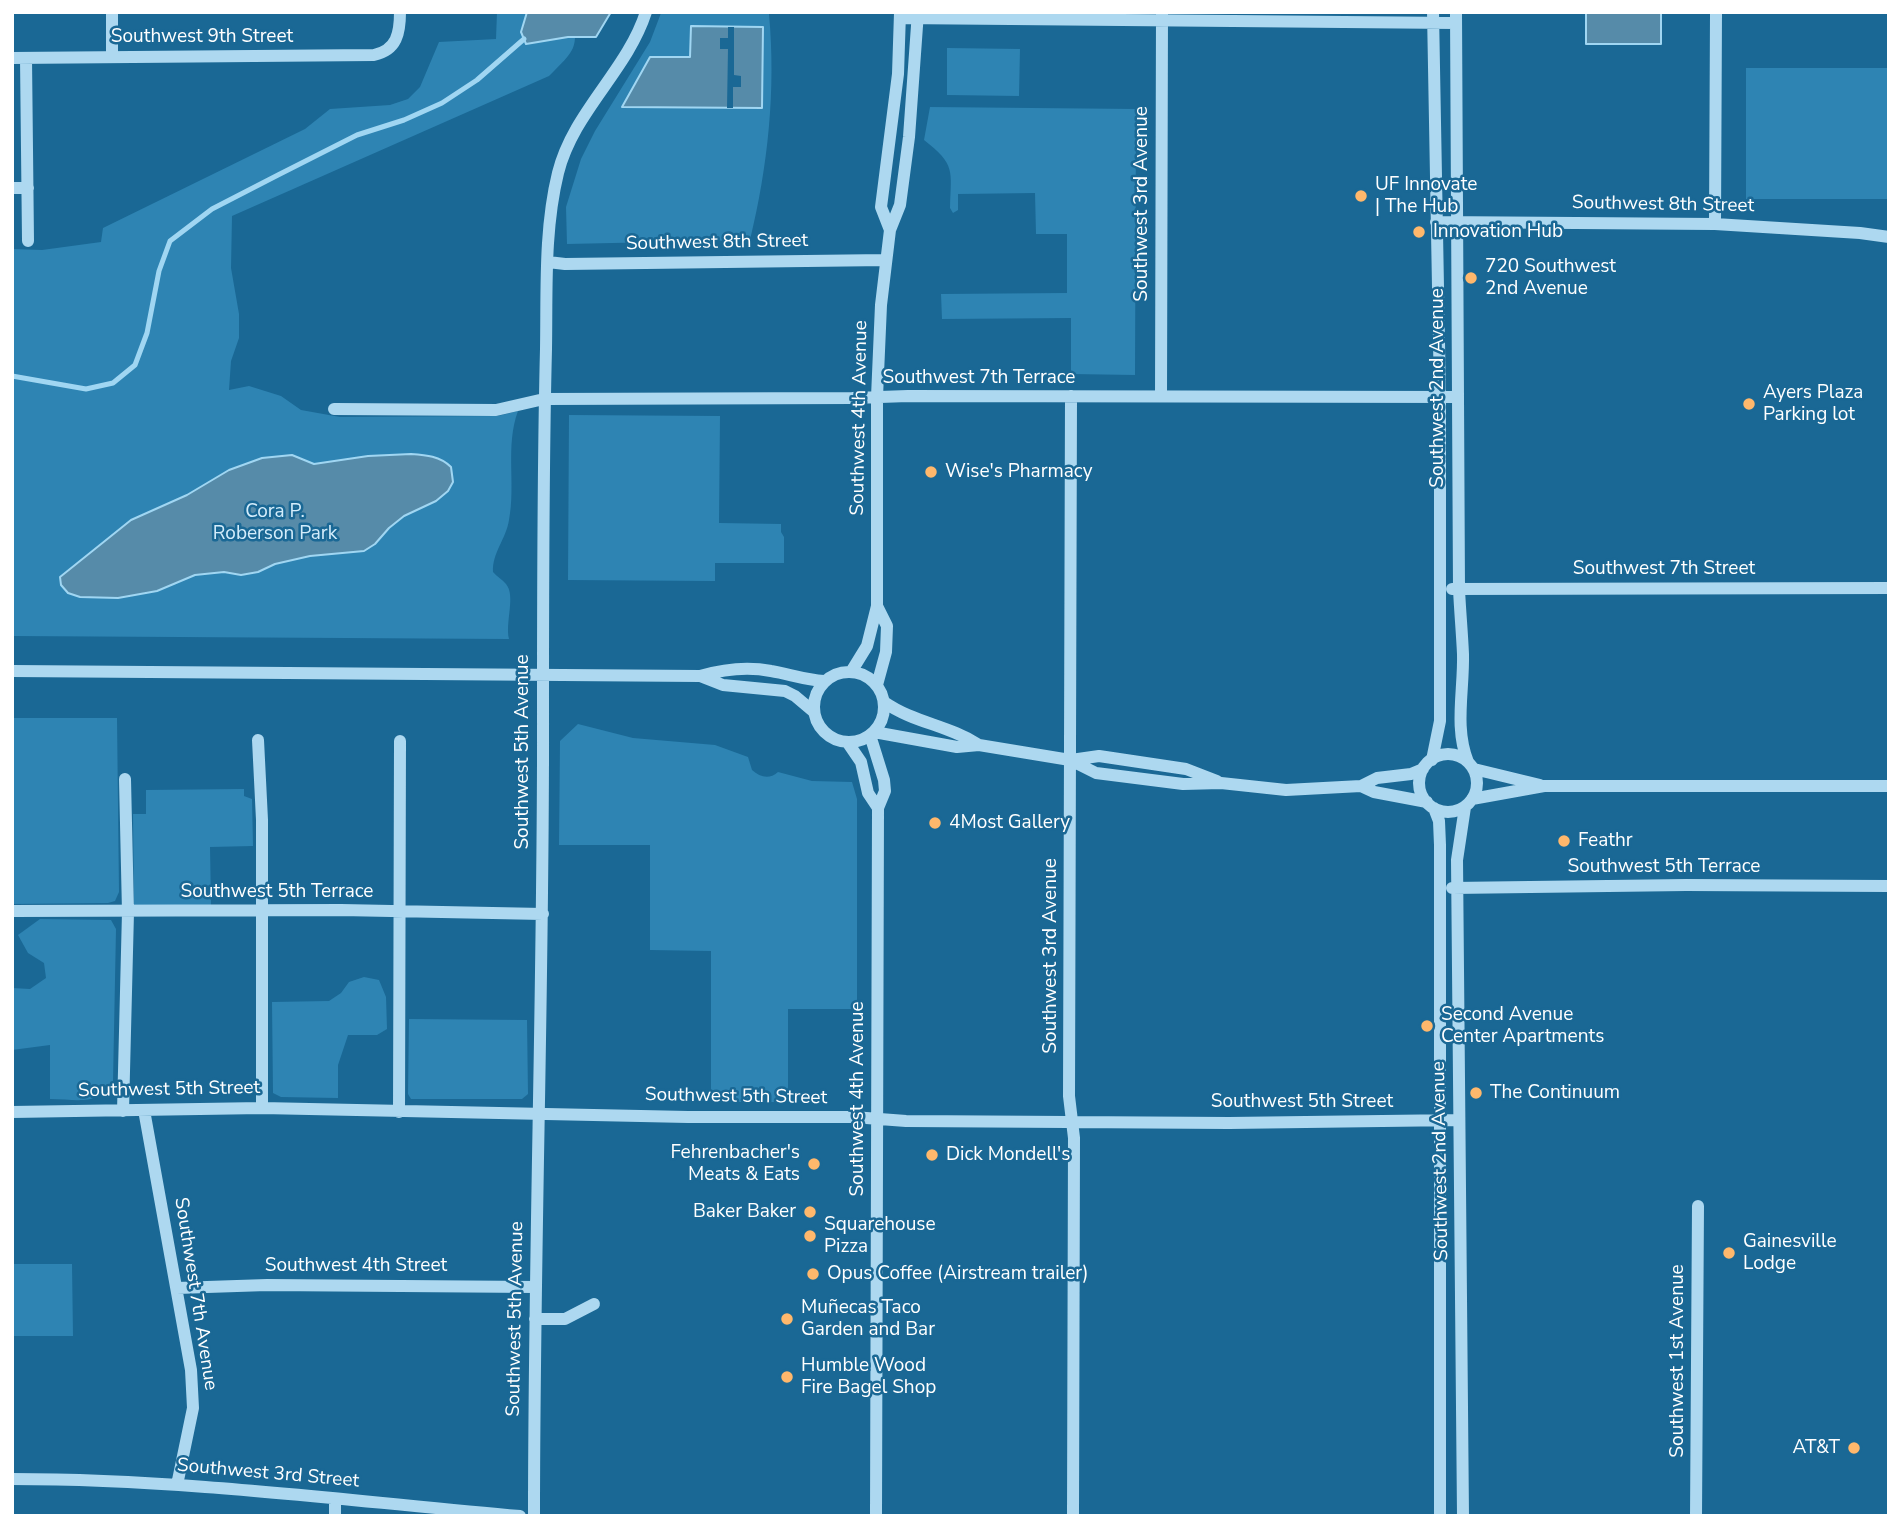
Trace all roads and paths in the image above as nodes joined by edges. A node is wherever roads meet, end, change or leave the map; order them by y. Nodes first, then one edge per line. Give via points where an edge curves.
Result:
1 (112, 12) edge
2 (400, 12) edge
3 (646, 12) edge
4 (1716, 12) edge
5 (900, 15) edge
6 (918, 15) edge
7 (1162, 17) edge
8 (1433, 18) edge
9 (1456, 18) edge
10 (112, 57) junction
11 (19, 58) edge
12 (12, 188) edge
13 (28, 188) junction
14 (1436, 222) junction
15 (1456, 222) junction
16 (1715, 224) junction
17 (890, 230) junction
18 (1889, 237) edge
19 (29, 241) dead end
20 (886, 260) junction
21 (548, 262) junction
22 (1071, 396) junction
23 (1161, 396) junction
24 (877, 397) junction
25 (1440, 397) junction
26 (1458, 397) junction
27 (544, 399) junction
28 (334, 409) dead end
29 (1889, 588) edge
30 (1440, 589) junction
31 (1459, 589) junction
32 (877, 606) junction
33 (12, 671) edge
34 (851, 671) junction
35 (543, 674) junction
36 (700, 676) junction
37 (824, 681) junction
38 (877, 685) junction
39 (884, 702) junction
40 (814, 712) junction
41 (872, 734) junction
42 (258, 740) dead end
43 (400, 741) dead end
44 (848, 743) junction
45 (979, 745) junction
46 (1070, 760) junction
47 (1427, 764) junction
48 (1471, 766) junction
49 (125, 779) dead end
50 (1362, 786) junction
51 (1544, 786) junction
52 (1889, 786) edge
53 (1469, 803) junction
54 (1430, 805) junction
55 (878, 808) junction
56 (1889, 886) edge
57 (1440, 888) junction
58 (1457, 888) junction
59 (12, 911) edge
60 (263, 911) junction
61 (400, 911) junction
62 (128, 912) junction
63 (543, 914) junction
64 (262, 1108) junction
65 (144, 1110) junction
66 (123, 1111) junction
67 (12, 1112) edge
68 (399, 1112) junction
69 (539, 1113) junction
70 (877, 1118) junction
71 (1440, 1120) junction
72 (1459, 1120) junction
73 (1072, 1121) junction
74 (1698, 1206) dead end
75 (535, 1287) junction
76 (177, 1288) junction
77 (594, 1304) dead end
78 (1440, 1317) junction
79 (1461, 1317) junction
80 (535, 1319) junction
81 (12, 1479) edge
82 (177, 1485) junction
83 (335, 1500) junction
84 (335, 1516) edge
85 (520, 1516) edge
86 (534, 1516) edge
87 (876, 1516) edge
88 (1073, 1516) edge
89 (1440, 1516) edge
90 (1463, 1516) edge
91 (1696, 1516) edge

1 - 10 street
2 - 10 street, Southwest 9th Street via 398,38 391,48 374,55
3 - 21 street, Southwest 5th Avenue via 626,53 570,140 558,170
4 - 16 street
5 - 6 street
5 - 17 street, Southwest 4th Avenue via 898,74 881,207
6 - 7 street
6 - 17 street, Southwest 4th Avenue via 905,170 900,205
7 - 8 street
7 - 23 street, Southwest 3rd Avenue
8 - 9 street
8 - 14 street, Southwest 2nd Avenue
9 - 15 street, Southwest 2nd Avenue
10 - 11 street, Southwest 9th Street
11 - 13 street
12 - 13 street
13 - 19 street
14 - 15 street, Southwest 8th Street
14 - 25 street, Southwest 2nd Avenue
15 - 16 street, Southwest 8th Street
15 - 26 street, Southwest 2nd Avenue
16 - 18 street, Southwest 8th Street
17 - 20 street, Southwest 4th Avenue
20 - 21 street, Southwest 8th Street
20 - 24 street, Southwest 4th Avenue
21 - 27 street, Southwest 5th Avenue
22 - 23 street, Southwest 7th Terrace
22 - 24 street, Southwest 7th Terrace
22 - 46 street, Southwest 3rd Avenue
23 - 25 street, Southwest 7th Terrace
24 - 27 street, Southwest 7th Terrace
24 - 32 street, Southwest 4th Avenue
25 - 26 street, Southwest 7th Terrace
25 - 30 street, Southwest 2nd Avenue
26 - 31 street, Southwest 2nd Avenue
27 - 28 street, Southwest 7th Terrace via 496,410
27 - 35 street, Southwest 5th Avenue
29 - 31 street, Southwest 7th Street
30 - 31 street, Southwest 7th Street
30 - 47 street, Southwest 2nd Avenue via 1439,736
31 - 48 street, Southwest 2nd Avenue via 1461,719 1464,752
32 - 34 street, Southwest 4th Avenue via 867,646
32 - 38 street, Southwest 4th Avenue via 887,626
33 - 35 street
34 - 37 street
34 - 38 street
35 - 36 street
35 - 63 street, Southwest 5th Avenue
36 - 37 street via 725,668 755,669
36 - 40 street via 723,685 785,691
37 - 40 street
38 - 39 street
39 - 41 street via 882,720
39 - 45 street via 915,720 960,733
40 - 44 street via 822,730
41 - 44 street
41 - 45 street via 957,747
41 - 55 street, Southwest 4th Avenue via 885,791
42 - 60 street
43 - 61 street
44 - 55 street, Southwest 4th Avenue via 861,762 868,793
45 - 46 street
46 - 50 street via 1099,756 1185,769 1221,783 1286,790
46 - 73 street, Southwest 3rd Avenue
47 - 48 street via 1445,754
47 - 50 street via 1411,774 1377,778
47 - 54 street via 1420,786
48 - 51 street
48 - 53 street via 1477,785
49 - 62 street
50 - 54 street
51 - 52 street
51 - 53 street
53 - 54 street via 1450,812
53 - 58 street, Southwest 2nd Avenue via 1457,860
54 - 57 street, Southwest 2nd Avenue via 1439,821
55 - 70 street, Southwest 4th Avenue
56 - 58 street, Southwest 5th Terrace
57 - 58 street, Southwest 5th Terrace
57 - 71 street, Southwest 2nd Avenue
58 - 72 street, Southwest 2nd Avenue
59 - 62 street, Southwest 5th Terrace
60 - 61 street, Southwest 5th Terrace
60 - 62 street, Southwest 5th Terrace
60 - 64 street
61 - 63 street, Southwest 5th Terrace
61 - 68 street
62 - 66 street
63 - 69 street, Southwest 5th Avenue
64 - 65 street, Southwest 5th Street
64 - 68 street, Southwest 5th Street
65 - 66 street, Southwest 5th Street
65 - 76 street, Southwest 7th Avenue
66 - 67 street, Southwest 5th Street
68 - 69 street, Southwest 5th Street
69 - 70 street, Southwest 5th Street
69 - 75 street, Southwest 5th Avenue
70 - 73 street, Southwest 5th Street
70 - 87 street, Southwest 4th Avenue
71 - 72 street, Southwest 5th Street
71 - 73 street, Southwest 5th Street
71 - 78 street, Southwest 2nd Avenue
72 - 79 street, Southwest 2nd Avenue
73 - 88 street, Southwest 3rd Avenue
74 - 91 street, Southwest 1st Avenue
75 - 76 street, Southwest 4th Street
75 - 80 street, Southwest 5th Avenue
76 - 82 street, Southwest 7th Avenue via 193,1408
77 - 80 street via 565,1319
78 - 79 street
78 - 89 street, Southwest 2nd Avenue
79 - 90 street, Southwest 2nd Avenue
80 - 86 street, Southwest 5th Avenue
81 - 82 street, Southwest 3rd Street
82 - 83 street, Southwest 3rd Street
83 - 84 street
83 - 85 street, Southwest 3rd Street

